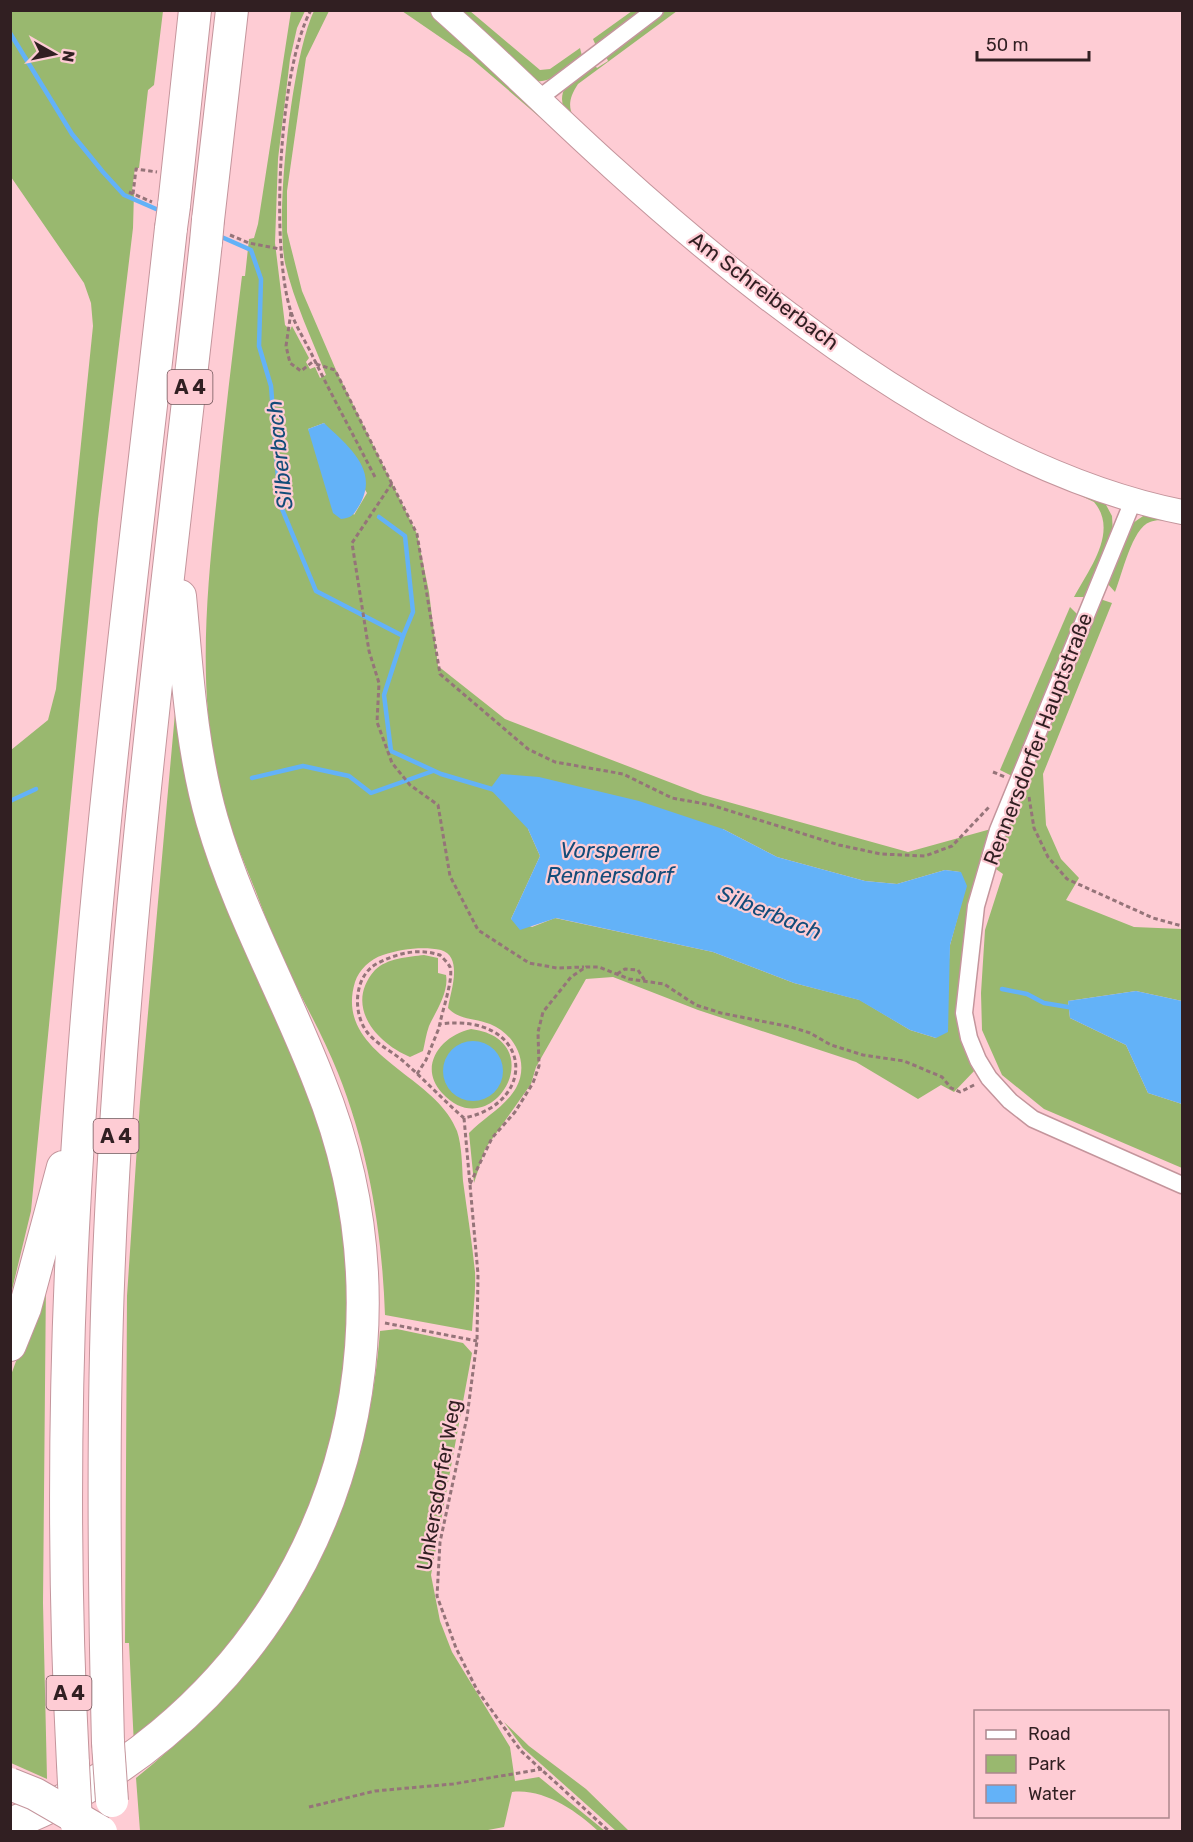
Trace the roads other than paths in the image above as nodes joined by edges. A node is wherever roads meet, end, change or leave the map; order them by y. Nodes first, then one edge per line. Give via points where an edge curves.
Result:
1 (195, 10) edge
2 (232, 10) edge
3 (443, 10) edge
4 (656, 10) edge
5 (538, 99) junction
6 (1132, 501) junction
7 (1182, 512) edge
8 (175, 533) junction
9 (81, 1102) junction
10 (1182, 1185) edge
11 (10, 1345) edge
12 (10, 1784) edge
13 (10, 1824) edge
14 (84, 1828) edge
15 (114, 1832) edge

1 - 9 highway, A 4 via 103,854
2 - 8 highway, A 4
3 - 5 street, Am Schreiberbach
4 - 5 street
5 - 6 street, Am Schreiberbach via 703,245 824,339 1007,451
6 - 7 street, Am Schreiberbach
6 - 10 street, Rennersdorfer Hauptstraße via 998,830 976,906 964,1013 978,1060 1010,1101 1033,1119
8 - 13 highway via 190,701 212,820 333,1118 347,1167 360,1237 364,1323 356,1398 337,1476 307,1551 266,1620 216,1683 158,1739 86,1786
8 - 15 highway, A 4, bridge via 137,878 109,1257 104,1398 108,1743
9 - 11 highway via 25,1308
9 - 14 highway, A 4, bridge via 71,1259 68,1635 73,1764
12 - 14 highway, bridge via 70,1813

